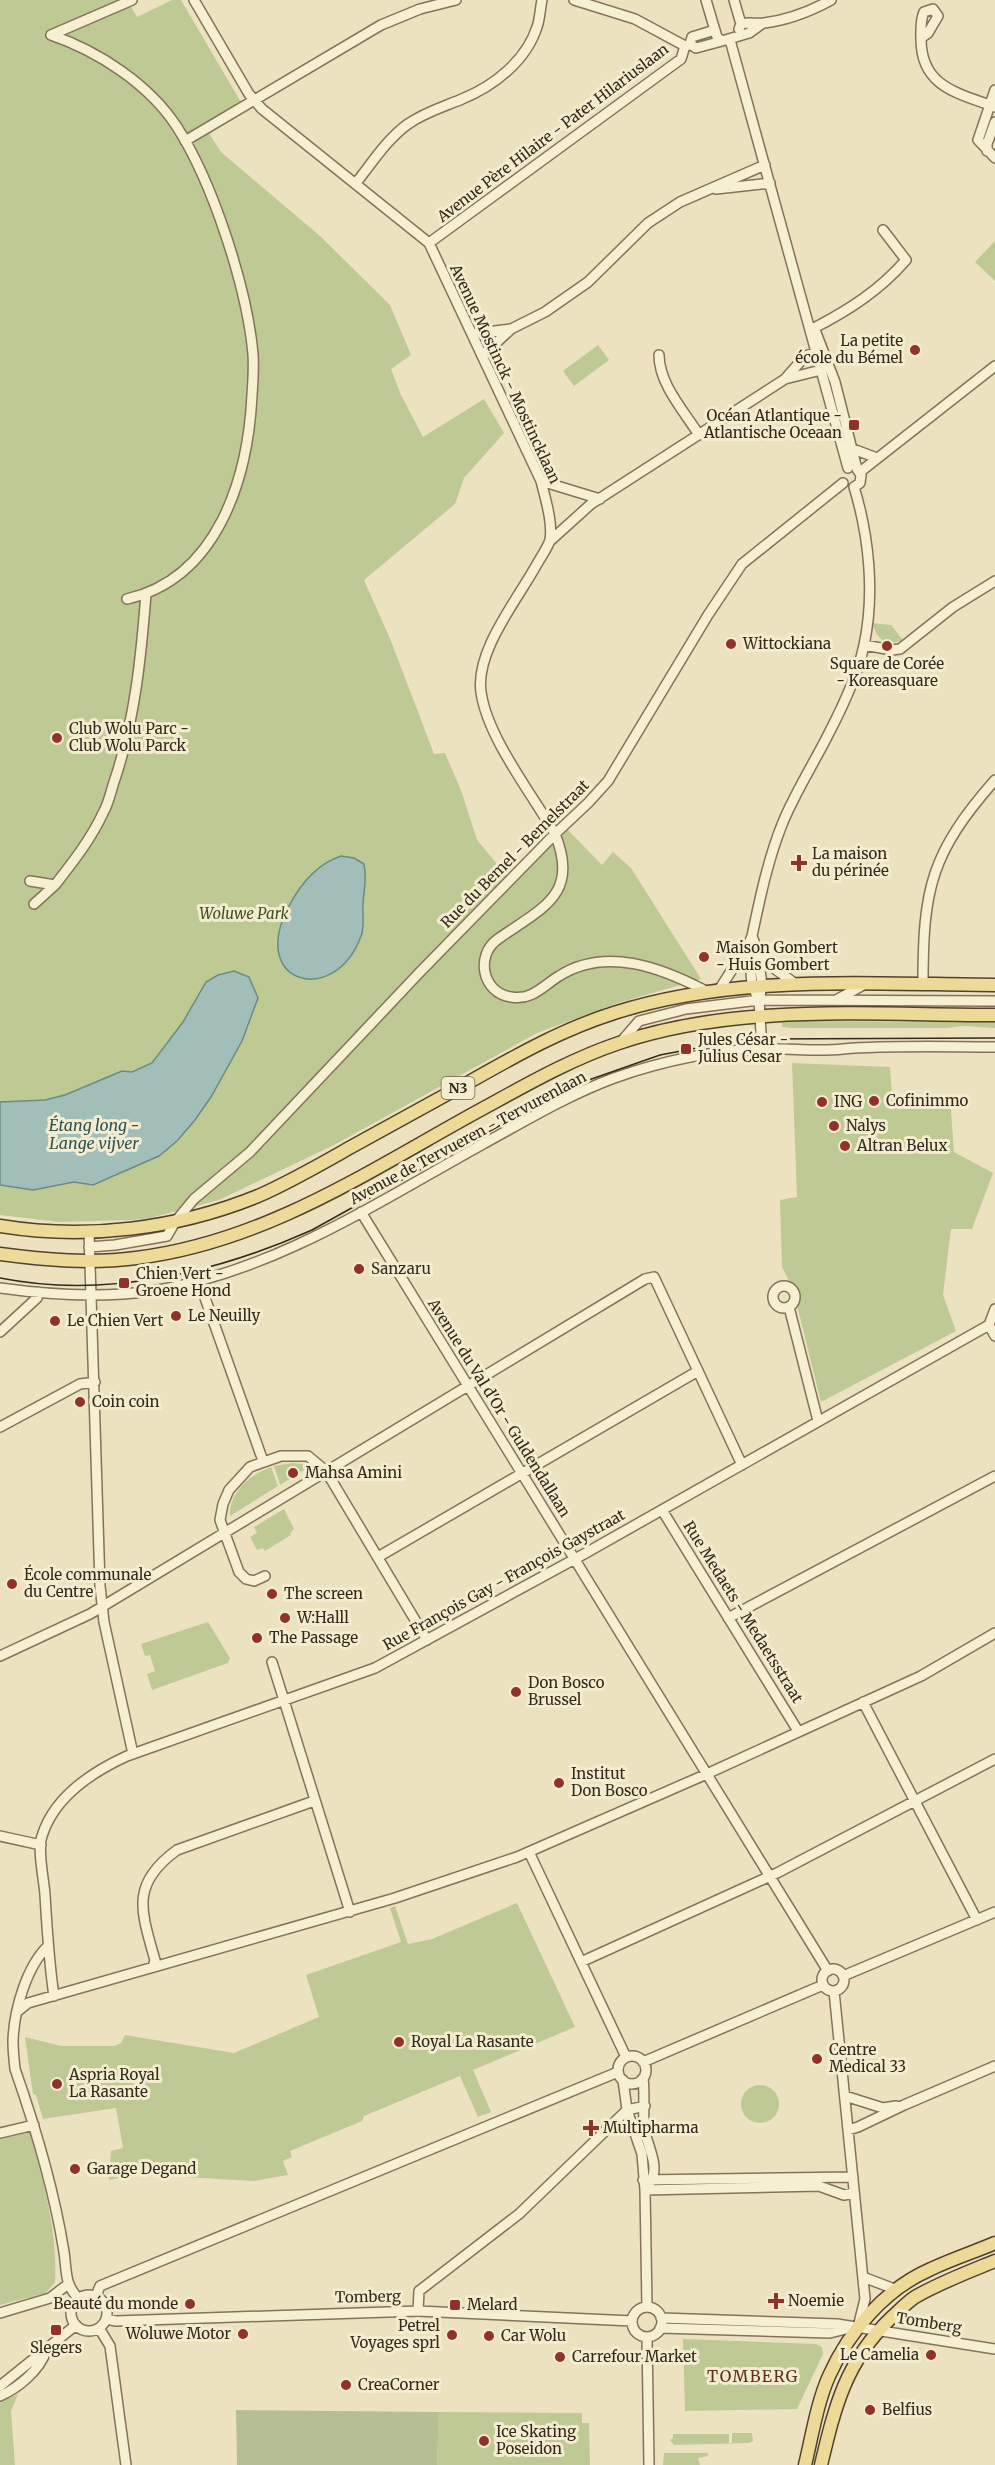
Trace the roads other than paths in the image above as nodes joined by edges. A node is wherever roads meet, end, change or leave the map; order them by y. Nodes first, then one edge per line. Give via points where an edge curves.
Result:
1 (132, 0) edge
2 (194, 0) edge
3 (456, 0) edge
4 (542, 0) edge
5 (574, 0) edge
6 (706, 0) edge
7 (734, 0) edge
8 (831, 0) edge
9 (763, 23) junction
10 (741, 24) junction
11 (715, 30) junction
12 (921, 38) dead end
13 (726, 41) junction
14 (688, 45) junction
15 (995, 90) edge
16 (255, 101) junction
17 (992, 106) edge
18 (995, 122) edge
19 (185, 141) junction
20 (987, 151) junction
21 (995, 158) edge
22 (765, 165) junction
23 (356, 183) junction
24 (770, 183) junction
25 (711, 189) junction
26 (883, 230) dead end
27 (429, 243) junction
28 (806, 312) junction
29 (814, 328) junction
30 (511, 329) junction
31 (472, 334) junction
32 (817, 353) junction
33 (659, 355) dead end
34 (482, 356) junction
35 (827, 359) junction
36 (995, 366) edge
37 (821, 370) junction
38 (785, 379) junction
39 (699, 435) junction
40 (853, 449) junction
41 (877, 458) junction
42 (855, 470) junction
43 (541, 481) junction
44 (843, 483) junction
45 (854, 487) junction
46 (600, 499) junction
47 (550, 540) junction
48 (995, 581) edge
49 (146, 594) junction
50 (127, 599) dead end
51 (864, 645) junction
52 (995, 780) edge
53 (555, 834) junction
54 (30, 880) dead end
55 (55, 885) junction
56 (34, 904) dead end
57 (751, 940) junction
58 (761, 954) junction
59 (865, 984) junction
60 (923, 984) junction
61 (797, 985) junction
62 (995, 985) edge
63 (757, 986) junction
64 (719, 990) junction
65 (706, 992) junction
66 (759, 1000) junction
67 (836, 1000) junction
68 (995, 1001) edge
69 (760, 1016) junction
70 (995, 1016) edge
71 (621, 1042) junction
72 (995, 1047) edge
73 (762, 1049) junction
74 (361, 1212) junction
75 (175, 1222) junction
76 (0, 1226) edge
77 (89, 1232) junction
78 (90, 1246) junction
79 (0, 1254) edge
80 (90, 1261) junction
81 (199, 1281) junction
82 (0, 1288) edge
83 (38, 1292) junction
84 (92, 1294) junction
85 (789, 1307) dead end
86 (995, 1309) edge
87 (989, 1325) junction
88 (0, 1332) edge
89 (995, 1336) edge
90 (698, 1371) junction
91 (95, 1382) junction
92 (468, 1387) junction
93 (818, 1421) junction
94 (0, 1427) edge
95 (263, 1461) junction
96 (742, 1465) junction
97 (326, 1471) junction
98 (522, 1475) junction
99 (995, 1476) edge
100 (662, 1510) junction
101 (225, 1533) junction
102 (378, 1557) junction
103 (574, 1559) junction
104 (265, 1576) dead end
105 (102, 1606) junction
106 (728, 1618) junction
107 (995, 1633) edge
108 (428, 1641) junction
109 (0, 1656) edge
110 (272, 1662) dead end
111 (284, 1701) junction
112 (863, 1702) junction
113 (798, 1731) junction
114 (133, 1754) junction
115 (995, 1759) edge
116 (707, 1774) junction
117 (314, 1801) junction
118 (915, 1801) junction
119 (0, 1836) edge
120 (41, 1845) junction
121 (529, 1852) junction
122 (770, 1876) junction
123 (350, 1912) junction
124 (995, 1912) edge
125 (977, 1920) junction
126 (48, 1946) junction
127 (581, 1962) junction
128 (153, 1968) junction
129 (828, 1971) junction
130 (843, 1976) junction
131 (823, 1985) junction
132 (834, 1991) junction
133 (54, 1996) junction
134 (18, 2011) junction
135 (626, 2057) junction
136 (643, 2062) junction
137 (995, 2066) edge
138 (621, 2076) junction
139 (643, 2078) junction
140 (845, 2096) junction
141 (904, 2105) junction
142 (645, 2106) junction
143 (627, 2110) junction
144 (34, 2125) junction
145 (848, 2130) junction
146 (0, 2133) edge
147 (853, 2177) junction
148 (647, 2183) junction
149 (748, 2183) junction
150 (854, 2193) junction
151 (995, 2243) edge
152 (995, 2261) edge
153 (863, 2277) junction
154 (67, 2285) junction
155 (897, 2290) junction
156 (96, 2296) junction
157 (78, 2298) junction
158 (647, 2307) junction
159 (418, 2311) junction
160 (0, 2313) edge
161 (662, 2318) junction
162 (106, 2319) junction
163 (632, 2321) junction
164 (76, 2325) junction
165 (859, 2326) junction
166 (99, 2328) junction
167 (660, 2328) junction
168 (879, 2330) junction
169 (647, 2337) junction
170 (995, 2349) edge
171 (46, 2351) junction
172 (0, 2386) edge
173 (0, 2396) edge
174 (815, 2426) junction
175 (829, 2430) junction
176 (126, 2465) edge
177 (649, 2465) edge
178 (807, 2465) edge
179 (821, 2465) edge

1 - 19 street via 51,35 123,73 157,103
2 - 16 street, Avenue Mostinck - Mostincklaan
3 - 16 street via 420,9 381,26
4 - 23 street via 537,28 510,70 486,88 430,110 406,125
5 - 14 street via 635,19
6 - 11 street
7 - 10 street
8 - 9 street via 809,11
9 - 10 street
9 - 13 street, Avenue Père Hilaire - Pater Hilariuslaan
10 - 13 street
11 - 13 street via 717,37
11 - 14 street, Avenue Père Hilaire - Pater Hilariuslaan via 692,37
12 - 17 street via 923,61 938,81 950,90
13 - 14 street, Avenue Père Hilaire - Pater Hilariuslaan via 696,48
13 - 22 street
14 - 27 street, Avenue Père Hilaire - Pater Hilariuslaan via 681,59
15 - 17 street
16 - 19 street
16 - 23 street, Avenue Mostinck - Mostincklaan
17 - 20 street via 978,140
18 - 20 street
19 - 49 street via 219,216 240,284 253,354 251,421 232,501 210,542 190,565 161,588
20 - 21 street
22 - 24 street
22 - 25 street
23 - 27 street, Avenue Mostinck - Mostincklaan
24 - 25 street
24 - 28 street
25 - 30 street via 680,202 648,223 588,282 545,312
26 - 29 street via 906,260 865,299
27 - 31 street, Avenue Mostinck - Mostincklaan
28 - 29 street
28 - 32 street
29 - 35 street
30 - 31 street
30 - 34 street
31 - 34 street, Avenue Mostinck - Mostincklaan
32 - 35 street
32 - 37 street
32 - 38 street via 808,355
33 - 39 street via 659,368 666,384
34 - 43 street, Avenue Mostinck - Mostincklaan
35 - 37 street
35 - 40 street
36 - 41 street
37 - 38 street
37 - 42 street
38 - 39 street
39 - 46 street
40 - 41 street
40 - 42 street
41 - 42 street
42 - 44 street via 841,476
42 - 45 street via 861,479
43 - 46 street
43 - 47 street, Avenue Mostinck - Mostincklaan
44 - 45 street
44 - 53 street, Rue du Bemel - Bemelstraat via 742,564 608,781
45 - 51 street via 868,560
46 - 47 street
47 - 53 street via 491,643 483,663 480,690 493,732
48 - 51 street via 953,607 900,649
49 - 50 street
49 - 55 street via 141,656 125,749 104,813
51 - 57 street via 847,697 783,822
52 - 60 street via 959,823 933,875 924,920
53 - 65 street via 564,862 561,883 536,914 488,949 484,969 490,985 503,995 520,998 576,968 595,962 615,962 645,966
53 - 75 street, Rue du Bemel - Bemelstraat via 250,1152 197,1197
54 - 55 street
55 - 56 street
57 - 58 street
57 - 63 street
57 - 64 street
58 - 61 street
58 - 63 street
59 - 60 main road, Avenue de Tervueren - Tervurenlaan / N3
59 - 61 main road, Avenue de Tervueren - Tervurenlaan / N3
59 - 67 street, Avenue de Tervueren - Tervurenlaan
60 - 62 main road, Avenue de Tervueren - Tervurenlaan / N3
61 - 63 main road, Avenue de Tervueren - Tervurenlaan / N3
63 - 64 main road, Avenue de Tervueren - Tervurenlaan / N3
63 - 66 street
64 - 65 main road, Avenue de Tervueren - Tervurenlaan / N3
65 - 75 main road, Avenue de Tervueren - Tervurenlaan / N3 via 659,1000 568,1030 305,1173 259,1195
66 - 67 street, Avenue de Tervueren - Tervurenlaan
66 - 69 street
66 - 71 street, Avenue de Tervueren - Tervurenlaan via 686,1009 639,1021
67 - 68 street, Avenue de Tervueren - Tervurenlaan
69 - 70 main road, Avenue de Tervueren - Tervurenlaan / N3
69 - 71 main road, Avenue de Tervueren - Tervurenlaan / N3 via 677,1026
69 - 73 street
71 - 80 main road, Avenue de Tervueren - Tervurenlaan / N3 via 547,1074 279,1219 187,1249 134,1259
72 - 73 street, Avenue de Tervueren - Tervurenlaan
73 - 74 street, Avenue de Tervueren - Tervurenlaan via 688,1057 591,1088
74 - 81 street, Avenue de Tervueren - Tervurenlaan via 288,1249
74 - 92 street, Avenue du Val d'Or - Guldendallaan
75 - 77 main road, Avenue de Tervueren - Tervurenlaan / N3
75 - 78 street, Avenue de Tervueren - Tervurenlaan via 168,1236
76 - 77 main road, Avenue de Tervueren - Tervurenlaan / N3
77 - 78 street
78 - 80 street
79 - 80 main road, Avenue de Tervueren - Tervurenlaan / N3
80 - 84 street
81 - 84 street, Avenue de Tervueren - Tervurenlaan via 150,1291
81 - 95 street
82 - 83 street, Avenue de Tervueren - Tervurenlaan
83 - 84 street, Avenue de Tervueren - Tervurenlaan
83 - 88 street via 37,1298
84 - 91 street
85 - 93 street
86 - 87 street
87 - 89 street
87 - 93 street, Rue François Gay - François Gaystraat
90 - 92 street via 654,1277
90 - 96 street
90 - 98 street
91 - 94 street via 80,1384
91 - 105 street
92 - 97 street
92 - 98 street, Avenue du Val d'Or - Guldendallaan
93 - 96 street, Rue François Gay - François Gaystraat
95 - 97 street via 308,1456
95 - 101 street via 244,1472 229,1490 220,1520
96 - 100 street, Rue François Gay - François Gaystraat
97 - 101 street
97 - 102 street
98 - 102 street
98 - 103 street, Avenue du Val d'Or - Guldendallaan
99 - 106 street
100 - 103 street, Rue François Gay - François Gaystraat
100 - 106 street, Rue Medaets - Medaetsstraat
101 - 104 street via 239,1572 254,1581
101 - 105 street
102 - 108 street
103 - 108 street, Rue François Gay - François Gaystraat
103 - 116 street, Avenue du Val d'Or - Guldendallaan
105 - 109 street
105 - 114 street
106 - 113 street, Rue Medaets - Medaetsstraat
107 - 112 street via 921,1676
108 - 111 street, Rue François Gay - François Gaystraat via 375,1668
110 - 111 street
111 - 114 street, Rue François Gay - François Gaystraat
111 - 117 street
112 - 113 street
112 - 118 street
113 - 116 street
114 - 120 street, Rue François Gay - François Gaystraat via 100,1769 65,1798 41,1836
115 - 118 street
116 - 121 street
116 - 122 street, Avenue du Val d'Or - Guldendallaan
117 - 123 street
117 - 128 street via 177,1850 162,1861 148,1880 142,1897 155,1960
118 - 122 street
118 - 125 street
119 - 120 street
120 - 126 street
121 - 123 street
121 - 127 street
122 - 127 street
122 - 129 street, Avenue du Val d'Or - Guldendallaan
123 - 128 street
124 - 125 street
125 - 130 street
126 - 133 street
126 - 134 street via 39,1954
127 - 135 street
128 - 133 street
129 - 130 street via 838,1971
129 - 131 street via 822,1978
130 - 132 street via 842,1986
131 - 132 street
131 - 136 street
132 - 140 street
133 - 134 street via 28,2003
134 - 144 street via 13,2041 15,2069
135 - 136 street via 635,2056
135 - 138 street via 620,2063
136 - 139 street
137 - 141 street
138 - 139 street via 633,2083
138 - 143 street
138 - 156 street via 100,2286
139 - 142 street
140 - 141 street via 883,2108
140 - 145 street
141 - 145 street
142 - 143 street
142 - 148 street via 644,2128 653,2156
143 - 148 street
143 - 159 street via 519,2214 419,2291
144 - 146 street
144 - 154 street via 56,2203
145 - 147 street
147 - 149 street
147 - 150 street
148 - 149 street
148 - 158 street
149 - 150 street via 819,2186
150 - 153 street
151 - 155 main road via 929,2270
152 - 168 main road via 950,2278 913,2298
153 - 155 street
153 - 165 street via 865,2301
154 - 157 street
154 - 160 street via 50,2298
155 - 165 main road
156 - 157 street
156 - 162 street via 106,2306
157 - 164 street via 71,2312
158 - 161 street via 658,2311
158 - 163 street via 635,2312
159 - 162 street, Tomberg
159 - 163 street, Tomberg
161 - 165 street, Tomberg
161 - 167 street
162 - 166 street
163 - 169 street via 636,2332
164 - 166 street via 89,2331
164 - 171 street
165 - 167 street, Tomberg via 830,2333
165 - 168 street, Tomberg
165 - 174 main road via 828,2378
166 - 176 street via 110,2346
167 - 169 street
168 - 170 street, Tomberg
168 - 175 main road via 855,2361
169 - 177 street
171 - 172 street
171 - 173 street via 43,2361 24,2380
174 - 175 street
174 - 178 main road
175 - 179 main road

